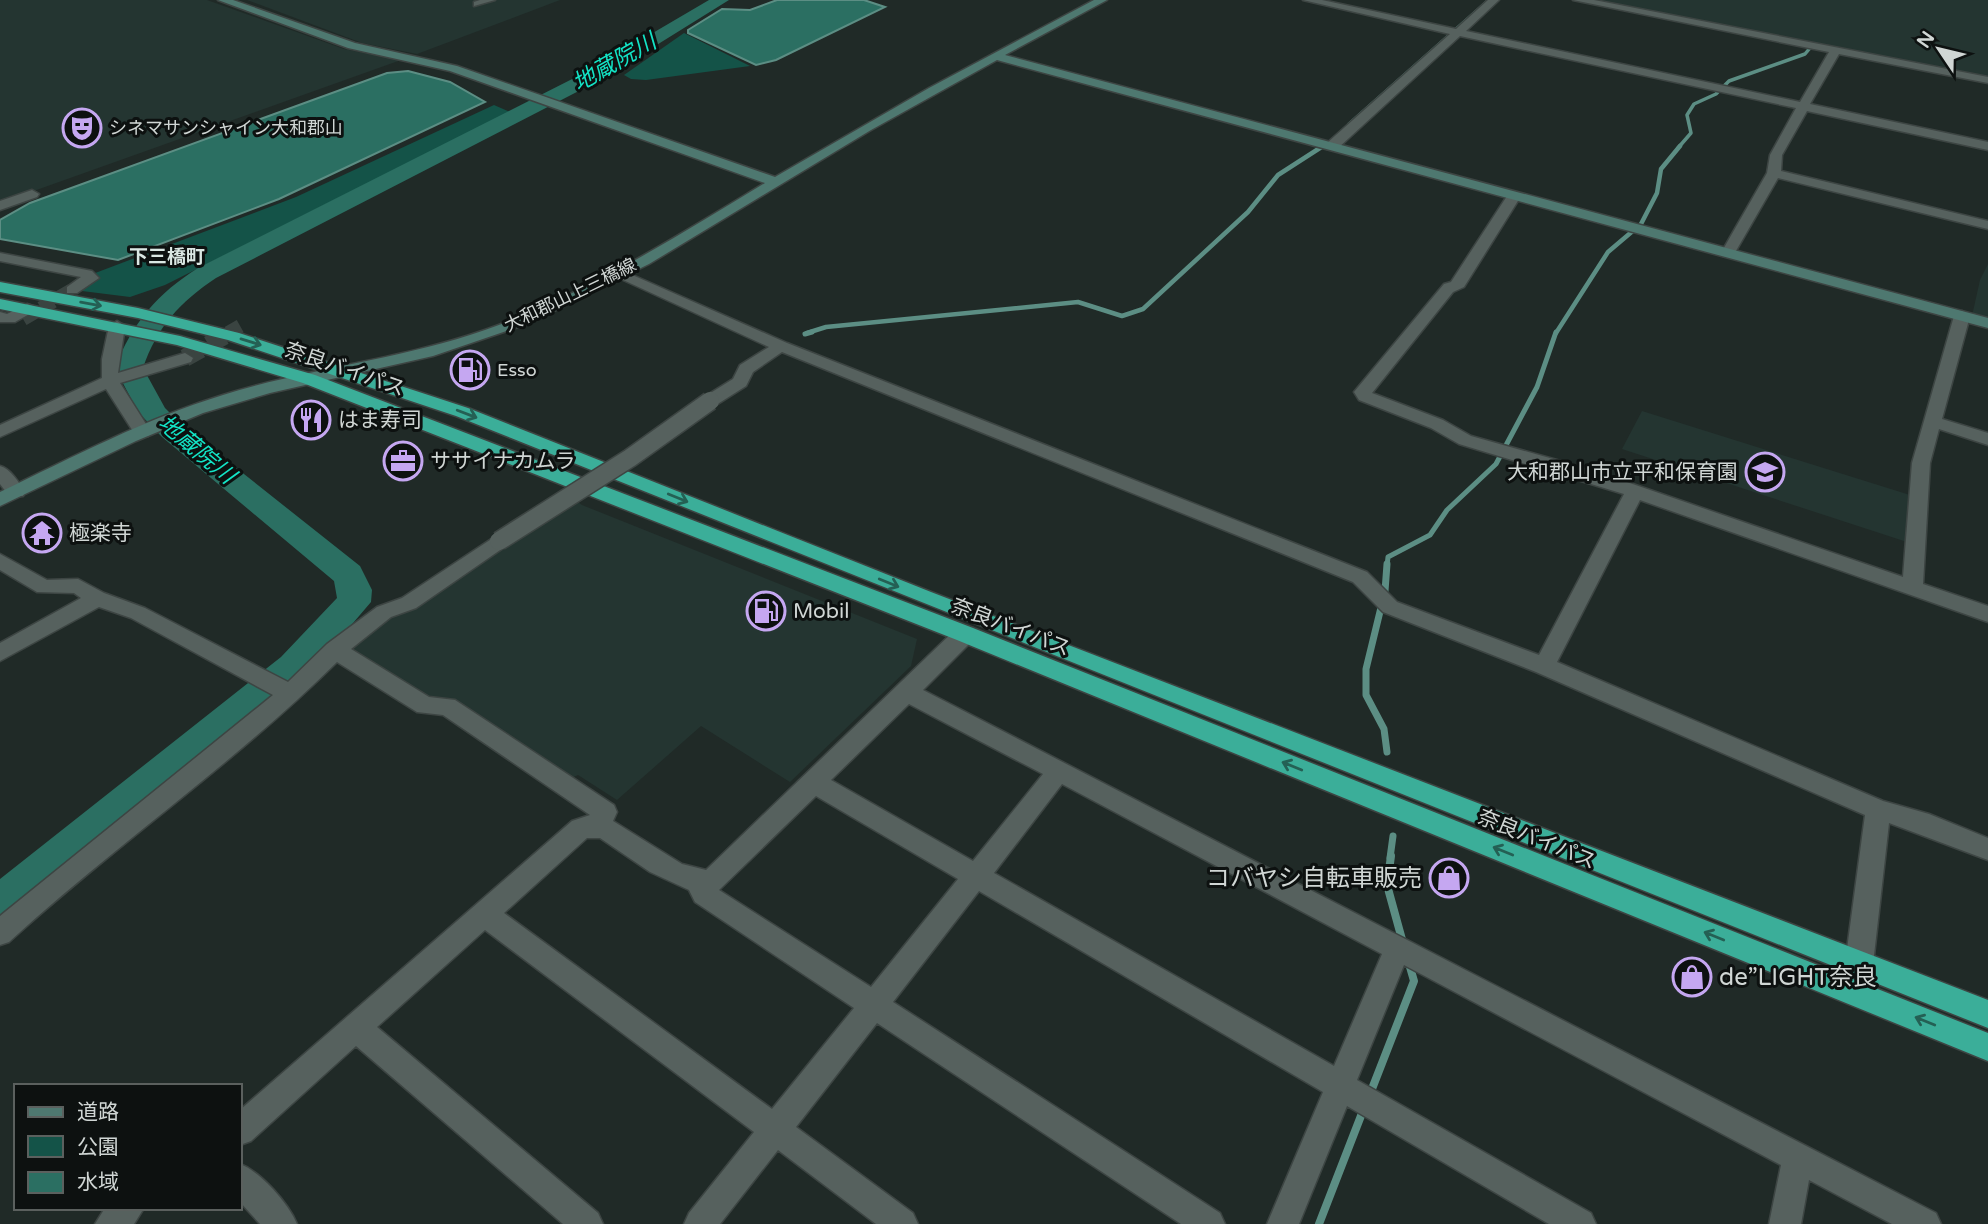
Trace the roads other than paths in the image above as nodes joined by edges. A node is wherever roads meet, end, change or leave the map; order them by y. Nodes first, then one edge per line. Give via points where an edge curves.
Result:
1 (223, 0) edge
2 (490, 0) edge
3 (1102, 0) edge
4 (1308, 0) edge
5 (1494, 0) edge
6 (1578, 0) edge
7 (478, 5) dead end
8 (1454, 30) junction
9 (1835, 51) junction
10 (999, 57) junction
11 (1988, 80) edge
12 (1804, 105) junction
13 (1325, 145) junction
14 (1988, 146) edge
15 (1774, 173) junction
16 (778, 183) junction
17 (32, 194) dead end
18 (1514, 196) junction
19 (0, 206) edge
20 (1988, 225) edge
21 (1728, 253) junction
22 (0, 257) edge
23 (616, 273) junction
24 (0, 287) edge
25 (72, 290) tunnel mouth
26 (0, 304) edge
27 (25, 314) junction
28 (1962, 316) junction
29 (0, 317) edge
30 (1988, 323) edge
31 (0, 328) edge
32 (122, 328) junction
33 (183, 341) junction
34 (781, 346) junction
35 (349, 372) junction
36 (115, 379) junction
37 (309, 379) junction
38 (1934, 422) junction
39 (145, 431) junction
40 (0, 432) edge
41 (1988, 439) edge
42 (0, 472) edge
43 (579, 482) junction
44 (1634, 493) junction
45 (8, 496) edge
46 (0, 561) edge
47 (1913, 588) junction
48 (97, 598) junction
49 (384, 612) junction
50 (1988, 614) edge
51 (965, 634) junction
52 (335, 650) junction
53 (0, 653) edge
54 (1544, 666) junction
55 (908, 692) junction
56 (287, 693) junction
57 (1059, 771) junction
58 (815, 783) junction
59 (1878, 810) junction
60 (596, 826) junction
61 (1988, 849) edge
62 (976, 876) junction
63 (699, 883) junction
64 (483, 912) junction
65 (0, 933) edge
66 (1397, 949) junction
67 (1858, 964) junction
68 (874, 1004) junction
69 (1988, 1014) edge
70 (355, 1026) junction
71 (1988, 1047) edge
72 (1340, 1086) junction
73 (242, 1128) edge
74 (775, 1130) junction
75 (1798, 1157) junction
76 (242, 1182) edge
77 (126, 1210) edge
78 (111, 1224) edge
79 (281, 1224) edge
80 (587, 1224) edge
81 (700, 1224) edge
82 (902, 1224) edge
83 (1209, 1224) edge
84 (1283, 1224) edge
85 (1580, 1224) edge
86 (1785, 1224) edge
87 (1925, 1224) edge

1 - 16 street via 352,46 453,68
2 - 7 street
3 - 10 street, 大和郡山上三橋線
4 - 8 street
5 - 8 street
6 - 9 street
8 - 12 street
8 - 13 street
9 - 11 street
9 - 12 street
10 - 13 street
10 - 16 street, 大和郡山上三橋線 via 880,120
12 - 14 street
12 - 15 street via 1776,155
13 - 18 street
15 - 20 street
15 - 21 street
16 - 23 street, 大和郡山上三橋線
17 - 19 street
18 - 21 street
18 - 44 street via 1456,287 1449,287 1363,392 1504,453 1582,473
21 - 28 street
22 - 25 street via 91,278
23 - 34 street
23 - 35 street, 大和郡山上三橋線 via 486,336
24 -> 33 highway, 奈良バイパス via 138,313
26 - 27 highway, 奈良バイパス
27 - 29 street
27 - 31 street
27 - 32 highway, 奈良バイパス
28 - 30 street
28 - 38 street
32 - 33 highway, 奈良バイパス
32 - 36 street via 108,364
33 -> 35 highway, 奈良バイパス
33 - 36 street via 142,371
33 - 37 highway, 奈良バイパス
34 - 49 street, bridge via 746,369 740,382 630,458 409,603
34 - 54 street via 1360,577 1383,603
35 - 37 street, 大和郡山上三橋線
35 -> 67 highway, 奈良バイパス via 462,412
36 - 39 street
36 - 40 street
37 - 39 street, 大和郡山上三橋線 via 263,389
37 - 43 highway, 奈良バイパス
38 - 41 street
38 - 47 street via 1921,463
39 - 45 street, 大和郡山上三橋線
42 - 45 street
43 - 49 street via 489,537
43 - 51 highway, 奈良バイパス
44 - 47 street
44 - 54 street
46 - 48 street via 44,587 78,586
47 - 50 street
48 - 53 street
48 - 56 street via 138,613
49 - 52 street
51 - 55 street
71 -> 51 highway, 奈良バイパス
52 - 56 street
52 - 60 street via 425,706 447,706 605,811
54 - 59 street
55 - 57 street
55 - 58 street
56 - 65 street
57 - 62 street
57 - 66 street
58 - 62 street
58 - 63 street via 725,871 712,881
59 - 61 street
59 - 67 street
60 - 63 street
60 - 64 street via 581,828 568,837
62 - 68 street
62 - 72 street
63 - 68 street via 704,894
64 - 70 street
64 - 74 street
66 - 72 street
66 - 75 street
67 - 69 highway, 奈良バイパス
68 - 74 street
68 - 83 street
70 - 73 street
70 - 80 street
72 - 84 street
72 - 85 street
74 - 81 street
74 - 82 street
75 - 86 street
75 - 87 street
76 - 79 street
77 - 78 street

